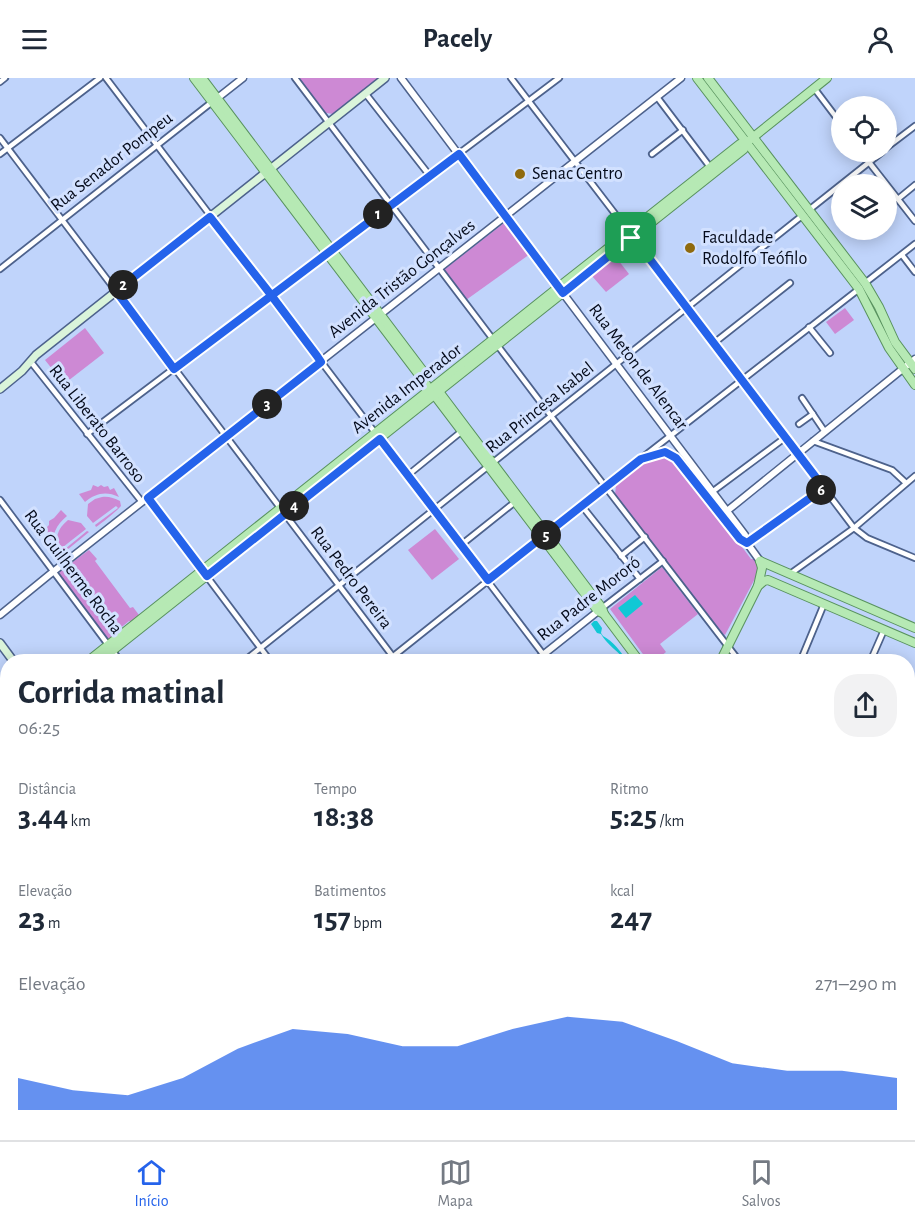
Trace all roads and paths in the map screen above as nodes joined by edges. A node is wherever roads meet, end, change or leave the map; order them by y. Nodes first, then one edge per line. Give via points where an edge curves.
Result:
1 (5, 78) edge
2 (100, 78) edge
3 (106, 78) edge
4 (194, 78) edge
5 (202, 78) edge
6 (243, 78) edge
7 (295, 78) edge
8 (385, 78) edge
9 (401, 78) edge
10 (512, 78) edge
11 (559, 78) edge
12 (681, 78) edge
13 (697, 78) edge
14 (708, 78) edge
15 (827, 78) edge
16 (0, 82) edge
17 (814, 88) junction
18 (365, 93) junction
19 (657, 97) junction
20 (215, 100) junction
21 (529, 101) junction
22 (831, 110) edge
23 (329, 122) junction
24 (915, 126) edge
25 (683, 130) junction
26 (753, 137) junction
27 (0, 138) edge
28 (897, 140) edge
29 (746, 142) junction
30 (157, 146) junction
31 (8, 148) junction
32 (0, 154) edge
33 (459, 154) junction
34 (652, 154) dead end
35 (575, 162) junction
36 (869, 162) joint
37 (710, 167) junction
38 (268, 170) junction
39 (430, 176) junction
40 (915, 186) edge
41 (898, 199) junction
42 (391, 205) junction
43 (806, 213) junction
44 (210, 217) junction
45 (506, 217) junction
46 (62, 220) junction
47 (915, 221) edge
48 (631, 234) junction
49 (915, 244) edge
50 (330, 251) junction
51 (902, 255) junction
52 (0, 269) edge
53 (440, 269) junction
54 (915, 272) edge
55 (790, 283) dead end
56 (862, 286) junction
57 (561, 290) junction
58 (116, 291) junction
59 (271, 296) junction
60 (687, 308) junction
61 (379, 316) junction
62 (809, 327) junction
63 (495, 342) junction
64 (714, 343) junction
65 (830, 353) dead end
66 (30, 362) junction
67 (321, 362) junction
68 (913, 363) edge
69 (617, 364) junction
70 (903, 368) junction
71 (174, 369) junction
72 (742, 380) junction
73 (915, 385) edge
74 (0, 389) edge
75 (435, 390) junction
76 (802, 398) dead end
77 (813, 414) junction
78 (551, 416) junction
79 (799, 424) dead end
80 (462, 431) junction
81 (825, 432) junction
82 (87, 434) junction
83 (226, 436) junction
84 (378, 436) junction
85 (671, 436) junction
86 (786, 437) junction
87 (813, 441) junction
88 (798, 453) junction
89 (641, 459) junction
90 (491, 465) junction
91 (408, 475) junction
92 (915, 476) edge
93 (906, 483) junction
94 (606, 487) junction
95 (824, 488) junction
96 (712, 492) junction
97 (148, 498) junction
98 (0, 500) edge
99 (142, 502) junction
100 (515, 502) junction
101 (582, 506) junction
102 (434, 510) junction
103 (283, 511) junction
104 (727, 511) junction
105 (854, 528) junction
106 (545, 536) junction
107 (645, 537) junction
108 (747, 543) junction
109 (461, 545) junction
110 (621, 556) junction
111 (915, 558) edge
112 (663, 561) junction
113 (760, 561) junction
114 (53, 571) junction
115 (204, 573) junction
116 (790, 574) junction
117 (640, 579) junction
118 (488, 580) junction
119 (340, 585) junction
120 (758, 586) junction
121 (824, 604) junction
122 (601, 611) junction
123 (0, 615) edge
124 (915, 628) edge
125 (884, 630) junction
126 (915, 643) edge
127 (728, 646) junction
128 (111, 647) junction
129 (261, 648) junction
130 (100, 654) edge
131 (105, 654) edge
132 (116, 654) edge
133 (253, 654) edge
134 (265, 654) edge
135 (392, 654) edge
136 (396, 654) edge
137 (543, 654) joint
138 (634, 654) edge
139 (724, 654) edge
140 (734, 654) edge
141 (803, 654) edge
142 (874, 654) edge

1 - 16 street
2 - 31 street
3 - 30 street
4 - 20 main road
5 - 20 main road
6 - 20 street, Rua Senador Pompeu
7 - 23 street
8 - 18 main road
9 - 33 street, Rua Meton de Alencar
10 - 21 street
11 - 21 street
12 - 19 street, Avenida Tristão Gonçalves
13 - 29 main road
14 - 26 main road
15 - 17 main road, Avenida Imperador
17 - 22 street
17 - 26 main road, Avenida Imperador
18 - 23 main road
18 - 39 street
19 - 25 street
19 - 35 street, Avenida Tristão Gonçalves
20 - 30 street, Rua Senador Pompeu
20 - 38 main road
21 - 33 street
21 - 35 street
23 - 38 main road
23 - 42 street
24 - 28 street
25 - 34 street
25 - 37 street
26 - 29 main road, Avenida Imperador
26 - 43 main road
27 - 31 street, Rua Pedro Pereira
29 - 37 main road, Avenida Imperador
29 - 43 main road
29 - 48 main road, Avenida Imperador via 744,149
30 - 44 street
30 - 46 street, Rua Senador Pompeu
31 - 32 street
31 - 46 street, Rua Pedro Pereira
33 - 39 street
33 - 45 street, Rua Meton de Alencar
35 - 45 street, Avenida Tristão Gonçalves
35 - 48 street
36 - 41 street
36 - 43 street, Rua Princesa Isabel
37 - 48 main road, Avenida Imperador
38 - 44 main road
38 - 50 main road
39 - 42 street
40 - 41 street
41 - 47 street
42 - 50 street
42 - 53 street
43 - 56 main road
43 - 60 street, Rua Princesa Isabel
44 - 58 main road
44 - 59 street
45 - 53 street, Avenida Tristão Gonçalves
45 - 57 street, Rua Meton de Alencar
46 - 52 street, Rua Senador Pompeu
46 - 58 street, Rua Pedro Pereira
48 - 57 main road, Avenida Imperador
48 - 60 street
49 - 51 street
50 - 59 street
50 - 61 main road
51 - 54 street
51 - 56 street
53 - 61 street, Avenida Tristão Gonçalves
53 - 63 street
55 - 64 street
56 - 62 street
56 - 68 main road via 879,306 895,342
56 - 70 main road via 889,348
57 - 63 main road, Avenida Imperador
57 - 69 street, Rua Meton de Alencar
58 - 66 main road
58 - 71 street, Rua Pedro Pereira
59 - 67 street
59 - 71 street
60 - 64 street
60 - 69 street, Rua Princesa Isabel
61 - 67 street, Avenida Tristão Gonçalves
61 - 75 main road
62 - 65 street
62 - 72 street
63 - 75 main road, Avenida Imperador
63 - 78 street
64 - 72 street
66 - 74 main road
66 - 82 street, Rua Liberato Barroso
67 - 83 street, Avenida Tristão Gonçalves
67 - 84 street
68 - 70 street
69 - 78 street, Rua Princesa Isabel
69 - 85 street, Rua Meton de Alencar
70 - 73 main road
70 - 81 street
71 - 82 street
71 - 83 street, Rua Pedro Pereira
72 - 85 street
72 - 86 street
75 - 80 main road
75 - 84 main road, Avenida Imperador
75 - 90 main road
76 - 77 street
77 - 79 street
77 - 81 street
78 - 90 street, Rua Princesa Isabel
78 - 94 street
80 - 90 main road
80 - 91 street
81 - 87 street
82 - 99 street, Rua Liberato Barroso
83 - 97 street, Avenida Tristão Gonçalves
83 - 103 street, Rua Pedro Pereira
84 - 91 street
84 - 103 main road, Avenida Imperador
85 - 89 street
85 - 96 street, Rua Meton de Alencar
86 - 88 street
86 - 96 street
87 - 88 street
87 - 93 street via 892,470
88 - 95 street
88 - 104 street
89 - 94 street
89 - 108 street via 665,452 676,458
90 - 100 main road
90 - 102 street, Rua Princesa Isabel
90 - 106 main road
91 - 102 street
92 - 93 street
93 - 105 street
94 - 101 street
94 - 107 street
95 - 105 street
95 - 108 street
96 - 104 street, Rua Meton de Alencar
97 - 99 street, Avenida Tristão Gonçalves
97 - 115 street, Rua Liberato Barroso
98 - 114 street, Rua Guilherme Rocha
99 - 114 street, Avenida Tristão Gonçalves
100 - 106 main road
100 - 109 street
101 - 106 street
101 - 110 street
102 - 109 street
102 - 119 street, Rua Princesa Isabel
103 - 115 main road, Avenida Imperador
103 - 119 street, Rua Pedro Pereira
104 - 108 street, Rua Meton de Alencar
105 - 111 street via 867,538
105 - 116 street
106 - 118 street
106 - 122 main road
107 - 110 street
107 - 112 street
108 - 113 street, Rua Meton de Alencar
109 - 118 street
110 - 117 street
112 - 117 street, Rua Padre Mororó
112 - 127 street
113 - 116 main road
113 - 120 main road
114 - 123 street, Avenida Tristão Gonçalves
114 - 128 street, Rua Guilherme Rocha
115 - 128 main road, Avenida Imperador
115 - 129 street, Rua Liberato Barroso
116 - 124 main road
117 - 122 street, Rua Padre Mororó
118 - 136 street
118 - 137 street
119 - 129 street, Rua Princesa Isabel
119 - 135 street, Rua Pedro Pereira
120 - 121 main road via 768,580
120 - 127 main road
121 - 125 main road
121 - 141 street
122 - 137 street, Rua Padre Mororó
122 - 138 main road
125 - 126 main road
125 - 142 street
127 - 139 main road
127 - 140 street
128 - 130 main road, Avenida Imperador
128 - 131 main road, Avenida Imperador
128 - 132 street, Rua Guilherme Rocha
129 - 133 street, Rua Princesa Isabel
129 - 134 street, Rua Liberato Barroso

